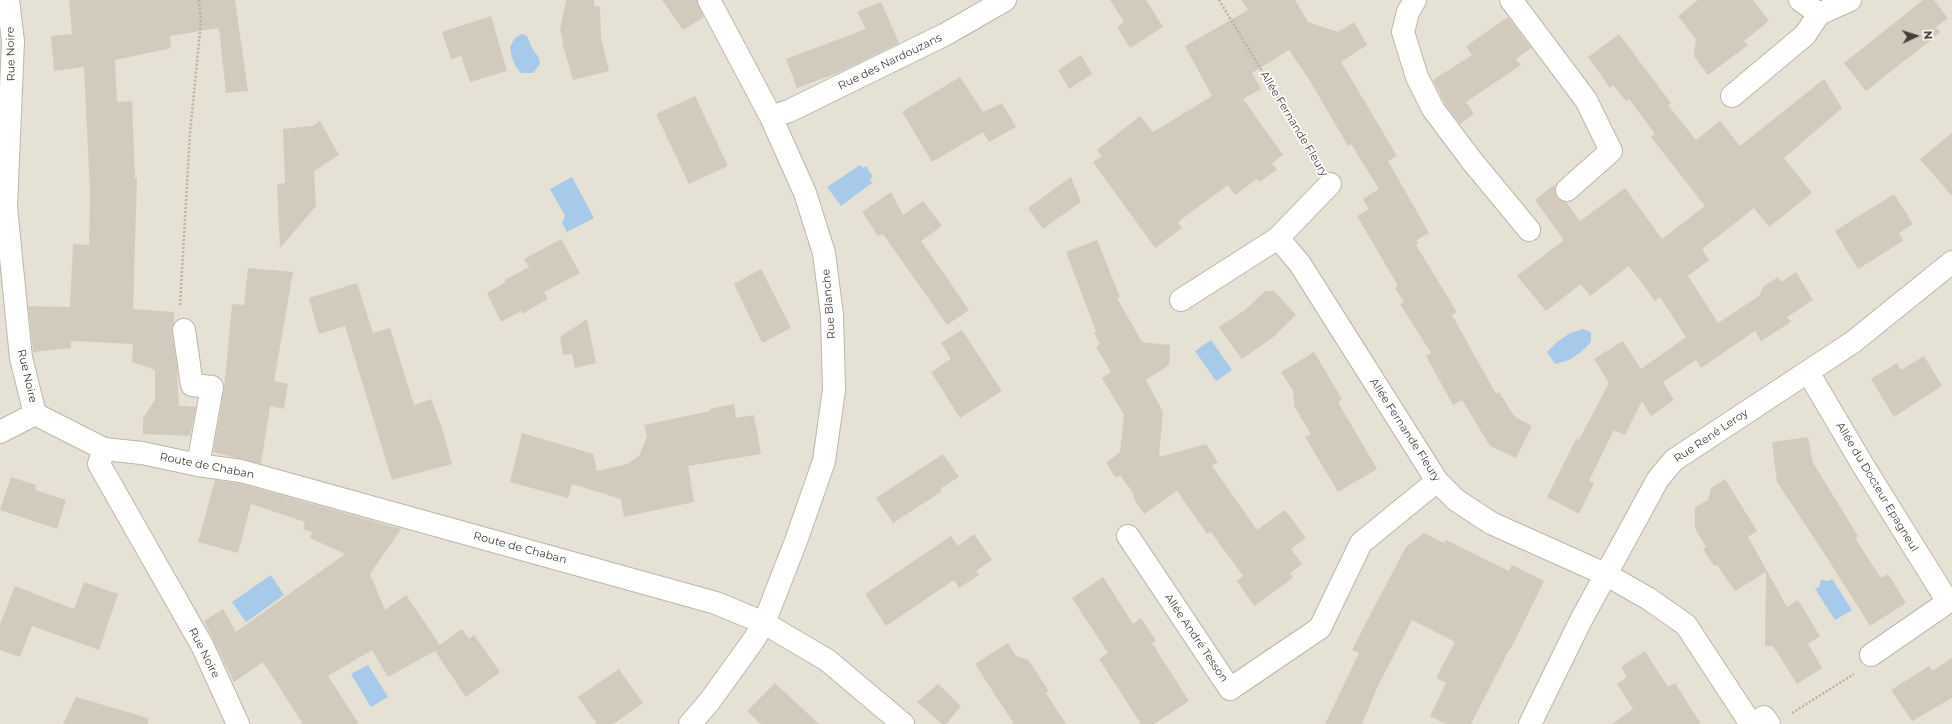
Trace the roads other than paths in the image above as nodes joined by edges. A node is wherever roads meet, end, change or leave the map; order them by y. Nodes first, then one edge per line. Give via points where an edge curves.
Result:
1 (8, 0) edge
2 (709, 0) edge
3 (1005, 0) edge
4 (1415, 0) edge
5 (1511, 0) edge
6 (1800, 0) edge
7 (1850, 0) edge
8 (1819, 14) junction
9 (1732, 96) dead end
10 (771, 117) junction
11 (1330, 184) road end
12 (1567, 190) dead end
13 (1529, 230) dead end
14 (1278, 238) junction
15 (1952, 262) edge
16 (1181, 300) dead end
17 (184, 330) road end
18 (1808, 372) junction
19 (35, 414) junction
20 (0, 432) edge
21 (104, 449) junction
22 (198, 464) junction
23 (1437, 481) junction
24 (1128, 536) dead end
25 (1607, 575) junction
26 (1950, 601) edge
27 (764, 623) junction
28 (1871, 655) road end
29 (1778, 720) edge
30 (238, 724) edge
31 (690, 724) edge
32 (903, 724) edge
33 (1530, 724) edge
34 (1752, 724) edge

1 - 19 street, Rue Noire via 13,41 6,207 21,358
2 - 10 street, Rue Blanche
3 - 10 street, Rue des Nardouzans via 946,34
4 - 13 street via 1408,12 1403,32 1417,77 1433,109
5 - 12 street via 1586,100 1611,152
6 - 8 street
7 - 8 street
8 - 9 street via 1805,35
10 - 27 street, Rue Blanche via 805,193 824,253 832,315 834,390 824,461
11 - 14 street, Allée Fernande Fleury
14 - 16 street, Allée Fernande Fleury
14 - 23 street, Allée Fernande Fleury via 1300,264
15 - 18 street, Rue René Leroy via 1853,342
17 - 22 street via 192,385 212,387
18 - 25 street, Rue René Leroy via 1674,460 1658,479
18 - 26 street, Allée du Docteur Epagneul via 1864,467
19 - 20 street
19 - 21 street, Rue Noire
21 - 22 street, Route de Chaban via 142,452
21 - 30 street, Rue Noire via 99,464 203,647
22 - 27 street, Route de Chaban via 241,471 716,603
23 - 24 street, Allée André Tesson via 1361,543 1320,628 1230,690
23 - 25 street, Allée Fernande Fleury via 1456,500 1491,523
25 - 33 street, Rue René Leroy via 1581,620
25 - 34 street, Allée Fernande Fleury via 1649,598 1686,625
26 - 28 street, Allée du Docteur Epagneul
27 - 31 street, Rue Blanche via 709,702
27 - 32 street, Route de Chaban via 827,660
29 - 34 street via 1764,717

